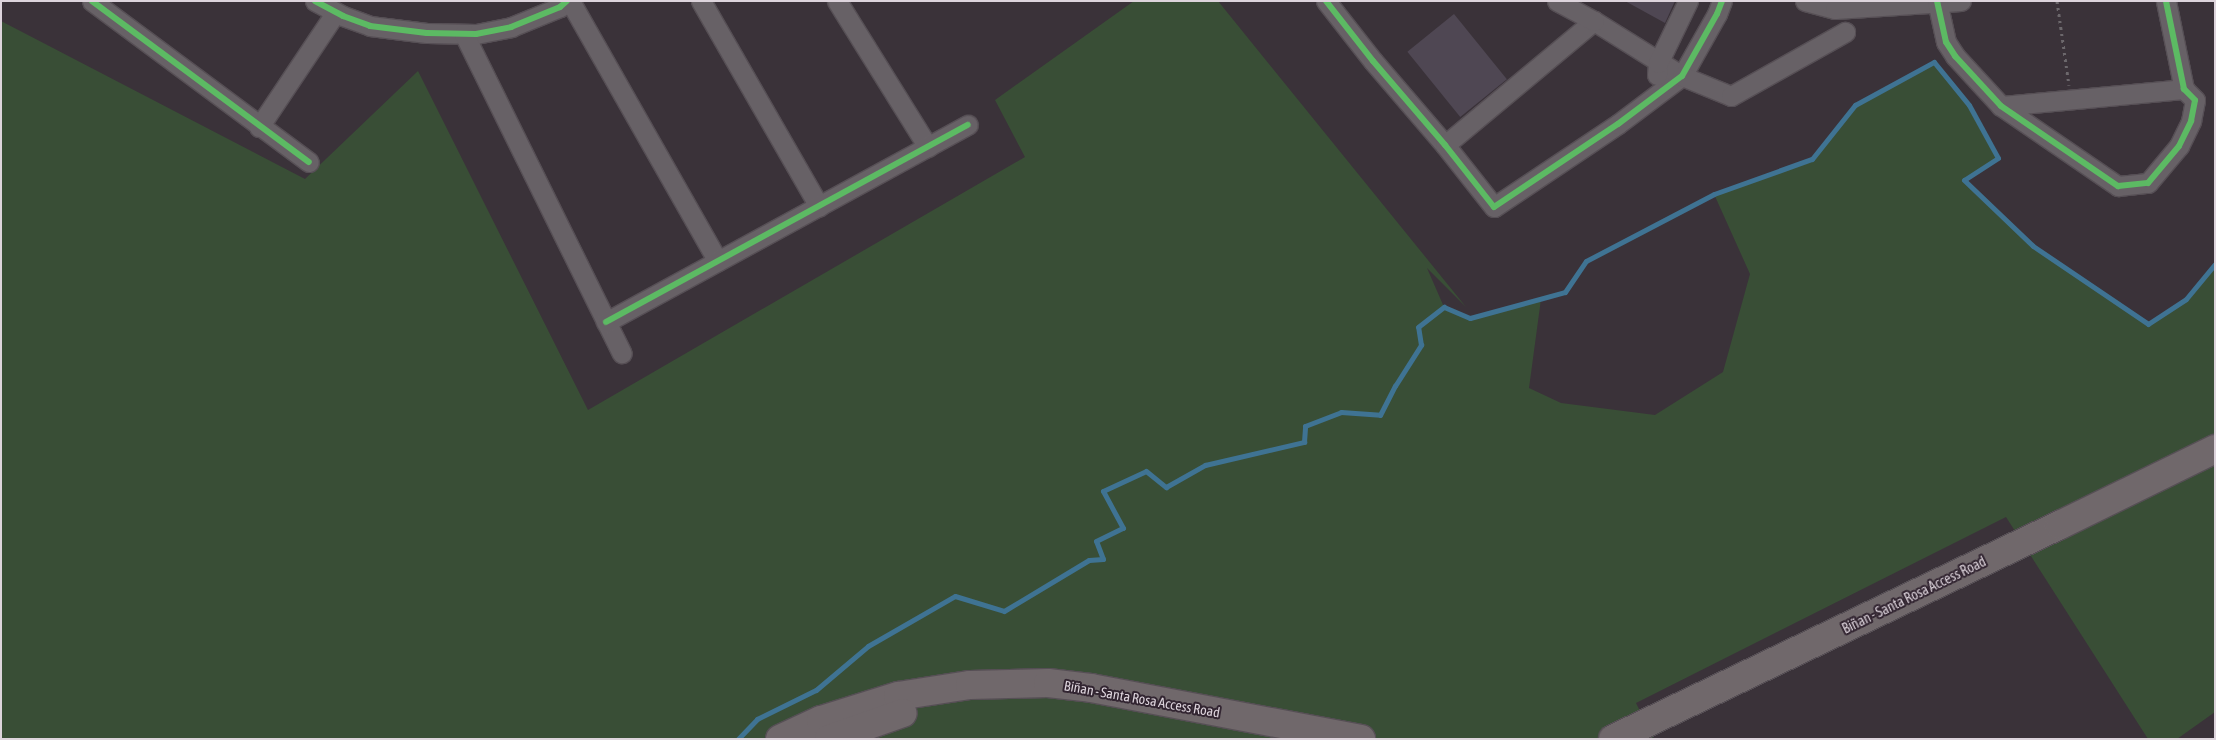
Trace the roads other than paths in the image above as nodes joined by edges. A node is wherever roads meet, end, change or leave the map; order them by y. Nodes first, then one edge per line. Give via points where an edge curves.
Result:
1 (92, 1) edge
2 (315, 1) edge
3 (568, 1) edge
4 (701, 1) edge
5 (837, 1) edge
6 (1326, 1) edge
7 (1557, 1) edge
8 (1688, 1) edge
9 (1722, 1) edge
10 (1805, 1) edge
11 (1961, 1) edge
12 (2166, 1) edge
13 (1938, 3) edge
14 (336, 12) junction
15 (1594, 20) junction
16 (1845, 32) dead end
17 (464, 34) junction
18 (1658, 64) junction
19 (1682, 76) junction
20 (2184, 89) junction
21 (1656, 94) junction
22 (2001, 106) junction
23 (968, 125) dead end
24 (259, 127) junction
25 (1446, 145) junction
26 (928, 147) junction
27 (309, 162) dead end
28 (819, 206) junction
29 (718, 261) junction
30 (606, 322) junction
31 (622, 353) dead end
32 (2215, 448) edge
33 (2215, 467) edge
34 (2064, 532) junction
35 (1095, 697) junction
36 (780, 739) edge
37 (829, 739) edge
38 (1266, 739) edge
39 (1361, 739) edge
40 (1614, 739) edge
41 (1652, 739) edge

1 - 24 street
2 - 14 street
3 - 17 street via 511,27
3 - 29 street
4 - 28 street
5 - 26 street
6 - 25 street via 1385,76
7 - 15 street
8 - 18 street
9 - 19 street
10 - 13 street via 1835,9
11 - 13 street
12 - 20 street
13 - 22 street via 1946,42
14 - 17 street via 370,26
14 - 24 street
15 - 18 street
15 - 25 street
16 - 19 street via 1731,96
17 - 30 street
18 - 19 street
18 - 21 street
19 - 21 street
20 - 22 street
20 - 22 street via 2195,100 2191,121 2179,146 2148,183 2118,186
21 - 25 street via 1618,124 1494,207
23 - 26 street
24 - 27 street
26 - 28 street
28 - 29 street
29 - 30 street
30 - 31 street
32 - 34 main road, Biñan - Santa Rosa Access Road
33 - 34 main road, Biñan - Santa Rosa Access Road
34 - 40 main road, Biñan - Santa Rosa Access Road
34 - 41 main road, Biñan - Santa Rosa Access Road
35 - 36 main road, Biñan - Santa Rosa Access Road via 1048,683 970,685 898,696 821,720
35 - 37 main road, Biñan - Santa Rosa Access Road via 964,702 898,714
35 - 38 main road, Biñan - Santa Rosa Access Road
35 - 39 main road, Biñan - Santa Rosa Access Road

